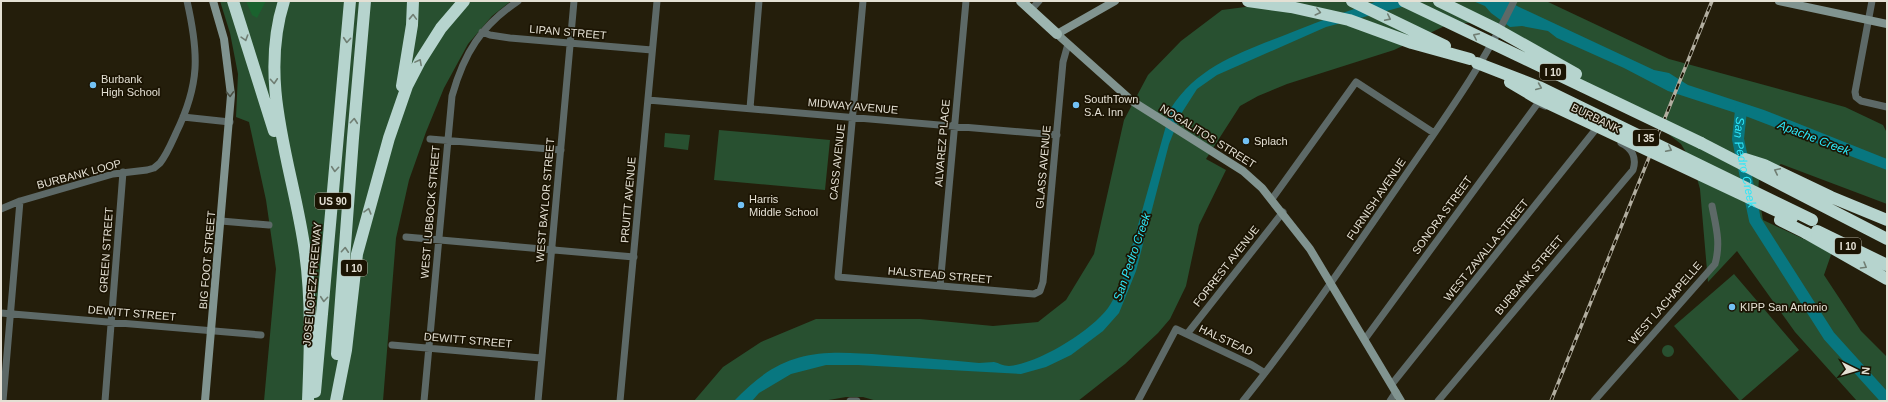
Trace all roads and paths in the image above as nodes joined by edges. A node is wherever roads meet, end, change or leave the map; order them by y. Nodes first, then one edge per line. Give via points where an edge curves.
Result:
1 (187, 1) edge
2 (213, 1) edge
3 (233, 1) edge
4 (284, 1) edge
5 (350, 1) edge
6 (365, 1) edge
7 (413, 1) edge
8 (464, 1) edge
9 (518, 1) edge
10 (574, 1) edge
11 (657, 1) edge
12 (759, 1) edge
13 (863, 1) edge
14 (966, 1) edge
15 (1021, 1) edge
16 (1039, 1) edge
17 (1115, 1) edge
18 (1248, 1) edge
19 (1352, 1) edge
20 (1404, 1) edge
21 (1439, 1) edge
22 (1514, 1) edge
23 (1779, 1) edge
24 (1872, 1) edge
25 (1031, 10) junction
26 (1868, 20) junction
27 (1887, 24) edge
28 (482, 32) junction
29 (1057, 34) junction
30 (570, 43) junction
31 (1068, 44) junction
32 (652, 50) junction
33 (1473, 61) junction
34 (648, 100) junction
35 (1538, 103) joint
36 (1887, 107) edge
37 (750, 108) junction
38 (183, 117) junction
39 (853, 117) junction
40 (230, 122) junction
41 (955, 126) junction
42 (1596, 130) junction
43 (1434, 133) junction
44 (1057, 135) junction
45 (390, 138) junction
46 (430, 140) dead end
47 (447, 141) junction
48 (1704, 145) junction
49 (561, 150) junction
50 (1636, 163) joint
51 (123, 172) junction
52 (295, 197) junction
53 (1272, 199) junction
54 (1822, 199) junction
55 (20, 201) junction
56 (1712, 206) dead end
57 (1, 209) edge
58 (1283, 212) junction
59 (1887, 220) edge
60 (221, 221) junction
61 (269, 225) dead end
62 (1809, 226) junction
63 (1887, 230) edge
64 (406, 237) dead end
65 (1887, 239) edge
66 (439, 240) junction
67 (551, 250) junction
68 (1887, 256) edge
69 (634, 257) junction
70 (1887, 265) edge
71 (838, 277) joint
72 (1887, 279) edge
73 (1331, 283) junction
74 (940, 286) junction
75 (1040, 291) joint
76 (1, 313) edge
77 (11, 314) junction
78 (112, 322) junction
79 (212, 330) junction
80 (1187, 334) junction
81 (261, 335) dead end
82 (1365, 339) junction
83 (392, 345) dead end
84 (429, 348) junction
85 (541, 358) junction
86 (1265, 373) junction
87 (1392, 384) junction
88 (1396, 392) junction
89 (4, 401) edge
90 (106, 401) edge
91 (206, 401) edge
92 (308, 401) edge
93 (315, 401) edge
94 (335, 401) edge
95 (424, 401) edge
96 (538, 401) edge
97 (620, 401) edge
98 (850, 401) edge
99 (857, 401) edge
100 (1138, 401) edge
101 (1242, 401) edge
102 (1390, 401) edge
103 (1402, 401) edge
104 (1438, 401) edge
105 (1594, 401) edge

1 - 38 street, BURBANK LOOP via 196,62 193,89
2 -> 40 main road, BIG FOOT STREET via 220,21 228,65
3 -> 52 highway
4 -> 52 highway via 274,52 273,80 279,123
5 -> 93 highway, JOSE LOPEZ FREEWAY / US 90
94 -> 6 highway, US 90
45 -> 7 highway via 406,67
45 -> 8 highway, I 10 via 408,86 420,61 441,28
9 - 28 street, WEST LUBBOCK STREET
10 - 30 street, WEST BAYLOR STREET
11 - 32 street, PRUITT AVENUE
12 - 37 street
13 - 39 street, CASS AVENUE
14 - 41 street, ALVAREZ PLACE
15 - 25 main road, NOGALITOS STREET
16 - 25 street
17 - 29 main road
18 -> 33 highway via 1311,10 1349,20 1412,43
19 -> 33 highway
48 -> 20 highway, I 10, bridge
21 - 48 highway, bridge via 1496,29 1565,69 1646,108
22 - 43 street, FURNISH AVENUE via 1497,37
23 - 26 main road
24 - 26 street
25 - 29 main road, NOGALITOS STREET
26 - 27 main road
26 - 36 street via 1856,97 1861,101
28 - 30 street, LIPAN STREET via 504,37
28 - 47 street, WEST LUBBOCK STREET via 457,78 452,96
29 - 31 main road, NOGALITOS STREET
30 - 32 street, LIPAN STREET
30 - 49 street, WEST BAYLOR STREET
31 - 44 street, GLASS AVENUE via 1063,62
31 - 53 main road, NOGALITOS STREET via 1132,101 1255,180
32 - 34 street, PRUITT AVENUE
33 -> 62 highway, I 35, bridge via 1540,87
33 - 62 highway, bridge via 1535,97 1612,133 1674,168
34 - 37 street, MIDWAY AVENUE
34 - 69 street, PRUITT AVENUE
35 - 42 street, BURBANK
35 - 82 street, SONORA STREET
37 - 39 street, MIDWAY AVENUE
38 - 40 street
38 - 51 street, BURBANK LOOP via 160,163 147,170
39 - 41 street, MIDWAY AVENUE
39 - 71 street, CASS AVENUE
40 - 60 main road, BIG FOOT STREET
41 - 44 street, MIDWAY AVENUE
41 - 74 street, ALVAREZ PLACE
42 - 50 street, BURBANK via 1625,144
42 - 87 street, WEST ZAVALLA STREET
43 - 53 street via 1356,82
43 - 73 street, FURNISH AVENUE
44 - 75 street, GLASS AVENUE via 1043,282
94 -> 45 highway, I 10 via 346,350 357,254
46 - 47 street
47 - 49 street
47 - 66 street, WEST LUBBOCK STREET
48 - 54 highway, I 10 via 1779,183
54 -> 48 highway via 1764,165
49 - 67 street, WEST BAYLOR STREET
50 - 104 street, BURBANK STREET via 1633,170
51 - 55 street, BURBANK LOOP
51 - 78 street, GREEN STREET
52 - 92 highway via 305,252 310,301
53 - 58 main road, NOGALITOS STREET
54 - 59 highway
54 - 63 highway, I 10
54 - 65 highway
55 - 57 street, BURBANK LOOP
55 - 77 street
56 - 105 street, WEST LACHAPELLE via 1719,238 1715,264
58 - 73 main road, NOGALITOS STREET
58 - 80 street, FORREST AVENUE
60 - 61 street
60 - 79 main road, BIG FOOT STREET
62 - 68 highway, I 35
62 - 70 highway, I 10
62 -> 72 highway
64 - 66 street
66 - 67 street
66 - 84 street, WEST LUBBOCK STREET
67 - 69 street
67 - 85 street, WEST BAYLOR STREET
69 - 97 street, PRUITT AVENUE
71 - 74 street, HALSTEAD STREET
73 - 82 main road, NOGALITOS STREET
73 - 86 street, FURNISH AVENUE
74 - 75 street, HALSTEAD STREET via 1034,294
76 - 77 street, DEWITT STREET
77 - 78 street, DEWITT STREET
77 - 89 street
78 - 79 street, DEWITT STREET
78 - 90 street, GREEN STREET
79 - 81 street, DEWITT STREET
79 - 91 main road, BIG FOOT STREET
80 - 86 street, HALSTEAD
80 - 100 street, HALSTEAD via 1176,329
82 - 87 main road, NOGALITOS STREET
83 - 84 street, DEWITT STREET
84 - 85 street, DEWITT STREET
84 - 95 street, WEST LUBBOCK STREET
85 - 96 street, WEST BAYLOR STREET
86 - 101 street, FURNISH AVENUE
87 - 88 main road, NOGALITOS STREET
88 - 102 street
88 - 103 main road, NOGALITOS STREET
98 - 99 street

